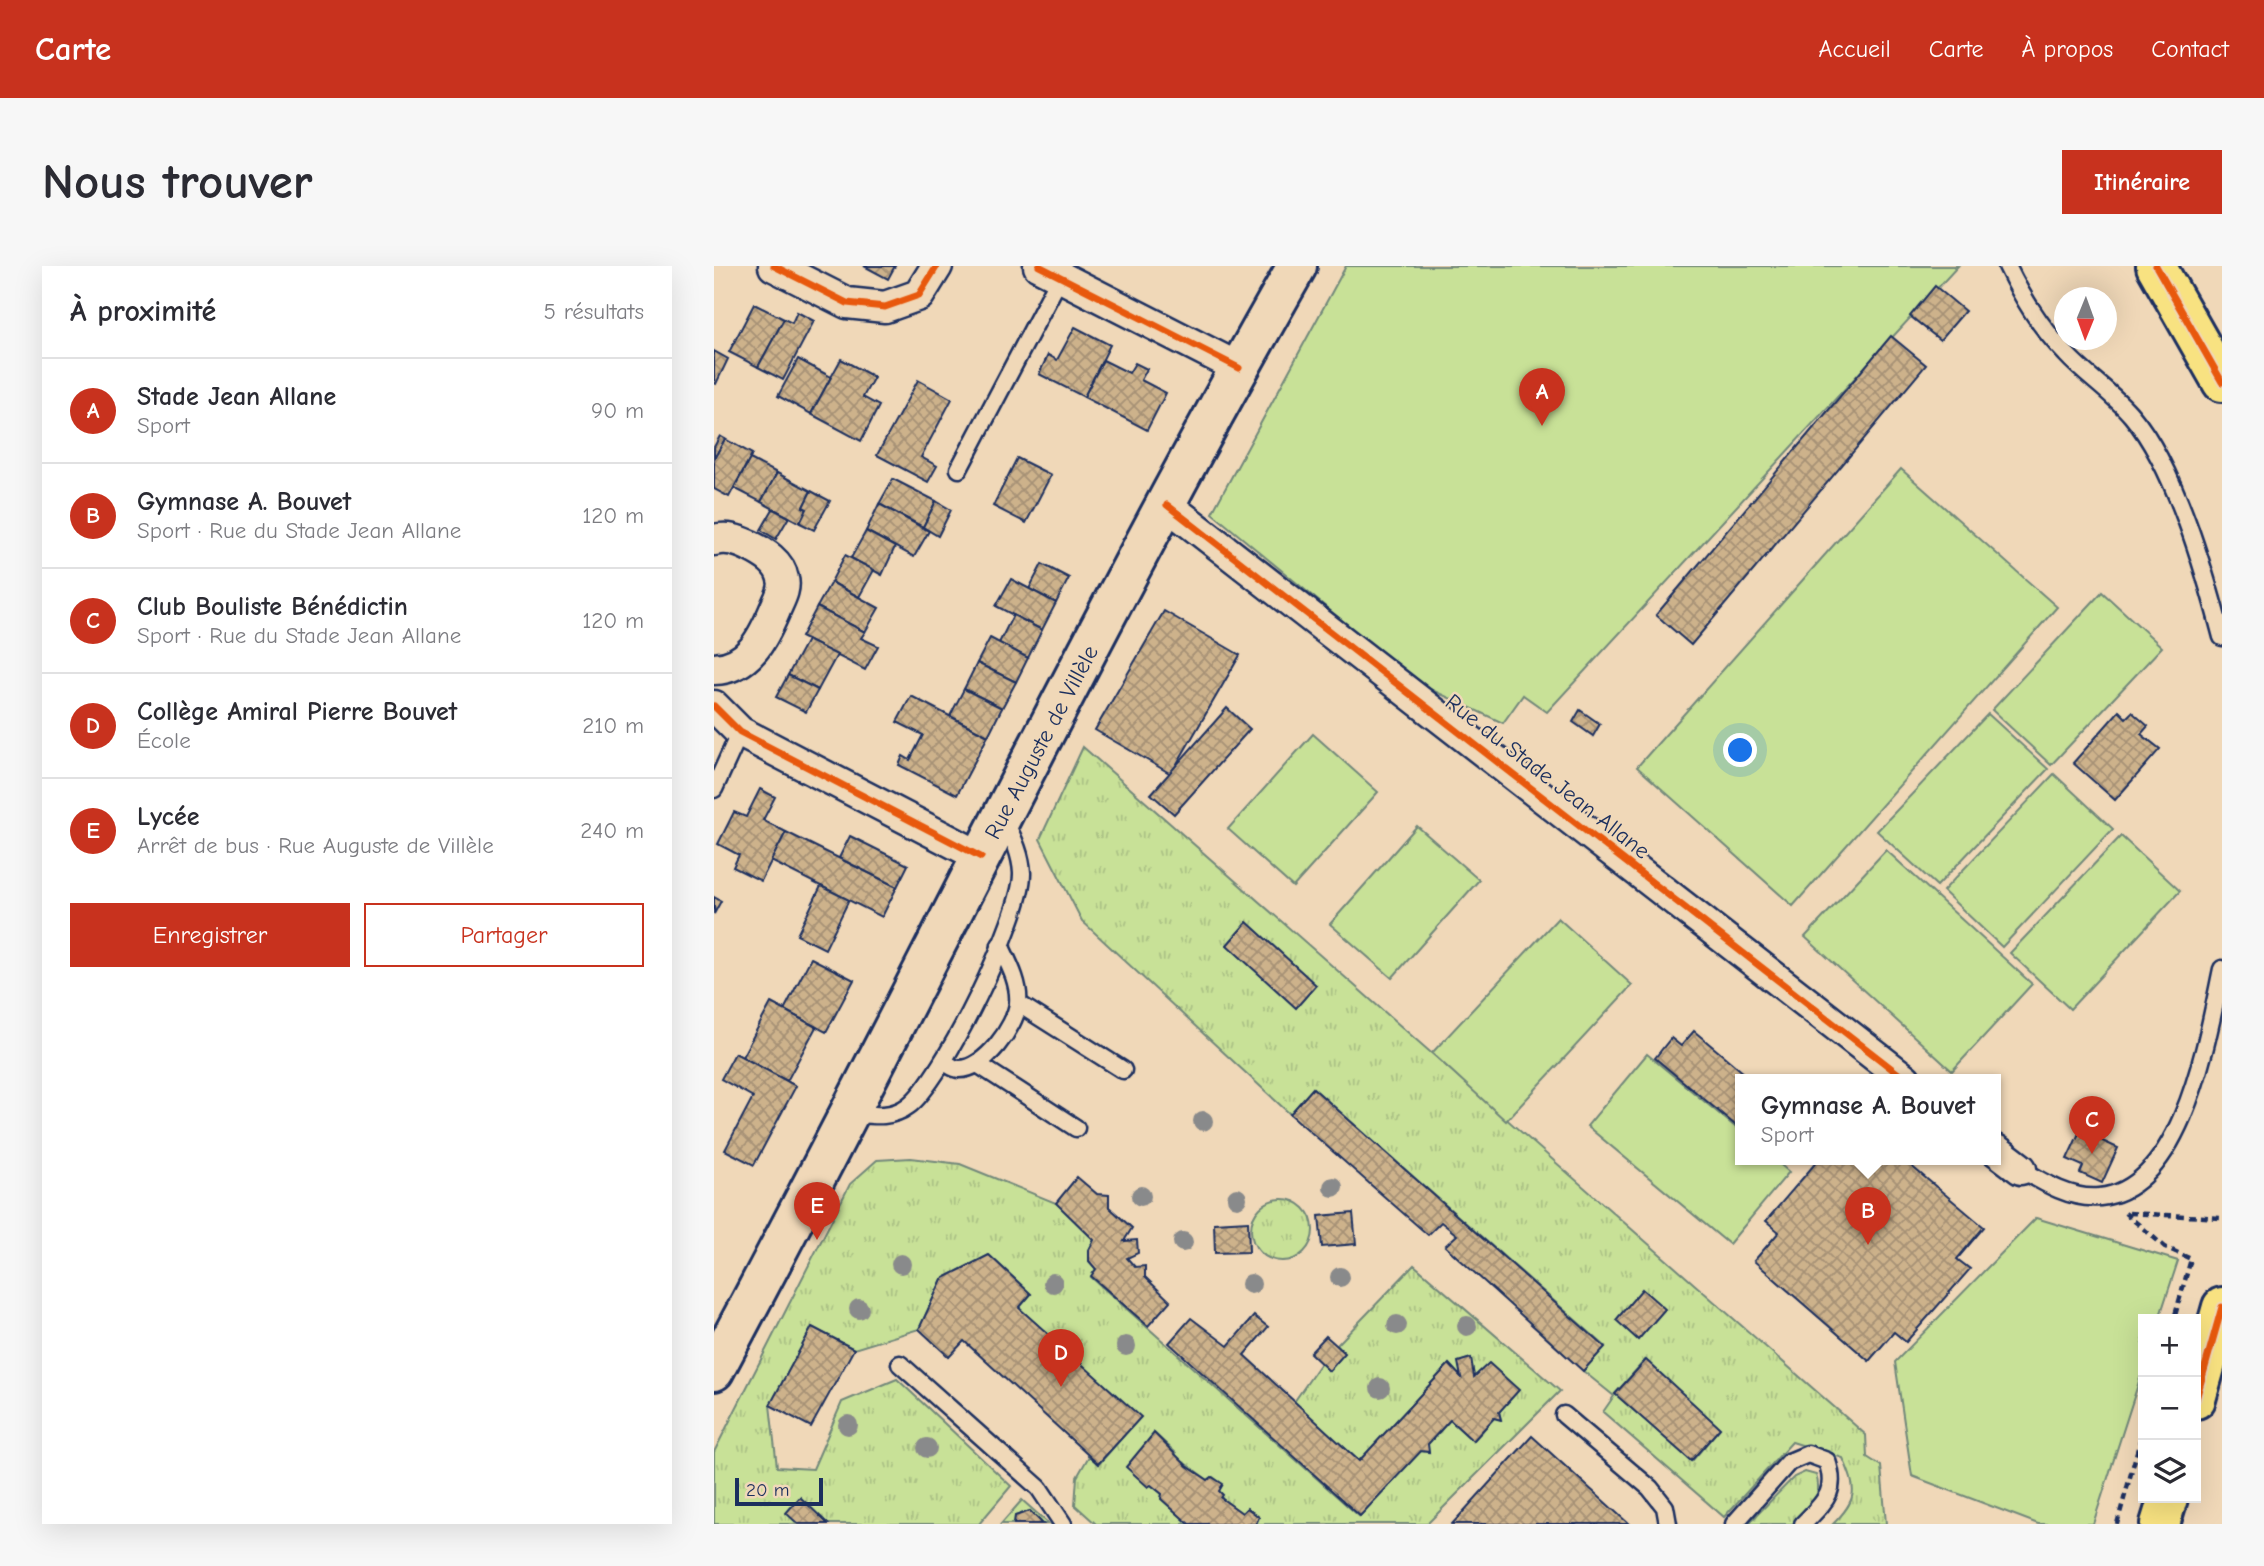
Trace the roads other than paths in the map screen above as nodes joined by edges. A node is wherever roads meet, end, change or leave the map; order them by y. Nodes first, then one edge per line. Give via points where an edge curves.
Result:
1 (774, 266) edge
2 (937, 266) edge
3 (1297, 266) edge
4 (2007, 266) edge
5 (2156, 266) edge
6 (1049, 272) edge
7 (1239, 368) junction
8 (2222, 382) edge
9 (959, 468) dead end
10 (1167, 505) junction
11 (714, 540) edge
12 (2222, 637) edge
13 (714, 670) edge
14 (714, 706) edge
15 (740, 732) junction
16 (714, 789) edge
17 (1001, 817) junction
18 (981, 857) junction
19 (1000, 945) junction
20 (2222, 969) edge
21 (1018, 1004) junction
22 (944, 1062) junction
23 (979, 1065) junction
24 (1123, 1070) dead end
25 (1899, 1074) edge
26 (851, 1113) junction
27 (1076, 1128) dead end
28 (2001, 1154) edge
29 (2021, 1169) joint
30 (2222, 1307) edge
31 (900, 1364) dead end
32 (714, 1371) edge
33 (2201, 1381) edge
34 (1564, 1415) dead end
35 (2166, 1503) edge
36 (1063, 1524) edge
37 (1668, 1524) edge
38 (1734, 1524) edge
39 (1804, 1524) edge
40 (2160, 1524) edge

1 - 2 street via 847,303 885,307 919,295
3 - 7 main road, Rue Auguste de Villèle
4 - 12 lane via 2029,310 2067,356 2134,418 2161,463 2204,569
5 - 8 main road
6 - 7 street
6 - 9 lane
7 - 10 main road, Rue Auguste de Villèle
10 - 17 main road, Rue Auguste de Villèle
10 - 25 street, Rue du Stade Jean Allane
11 - 13 street via 737,540 765,553 783,579 783,592 761,641 746,658
14 - 15 street
15 - 16 lane
15 - 18 street
17 - 18 main road, Rue Auguste de Villèle
17 - 19 lane via 1016,841 1022,874 1017,907
18 - 26 main road, Rue Auguste de Villèle
19 - 21 lane via 1015,978
19 - 22 lane
20 - 29 lane via 2199,1076 2172,1142 2134,1185 2100,1197 2054,1189
21 - 23 lane via 1005,1035
21 - 24 lane
22 - 23 lane via 958,1069
22 - 26 lane via 926,1090 906,1108 879,1116
23 - 27 lane
26 - 32 main road, Rue Auguste de Villèle via 728,1325
28 - 29 street
30 - 33 main road
31 - 36 lane via 1039,1489
34 - 37 lane via 1650,1488 1665,1507
35 - 40 main road
38 - 39 lane via 1789,1462 1808,1454 1827,1461 1833,1478 1827,1498

